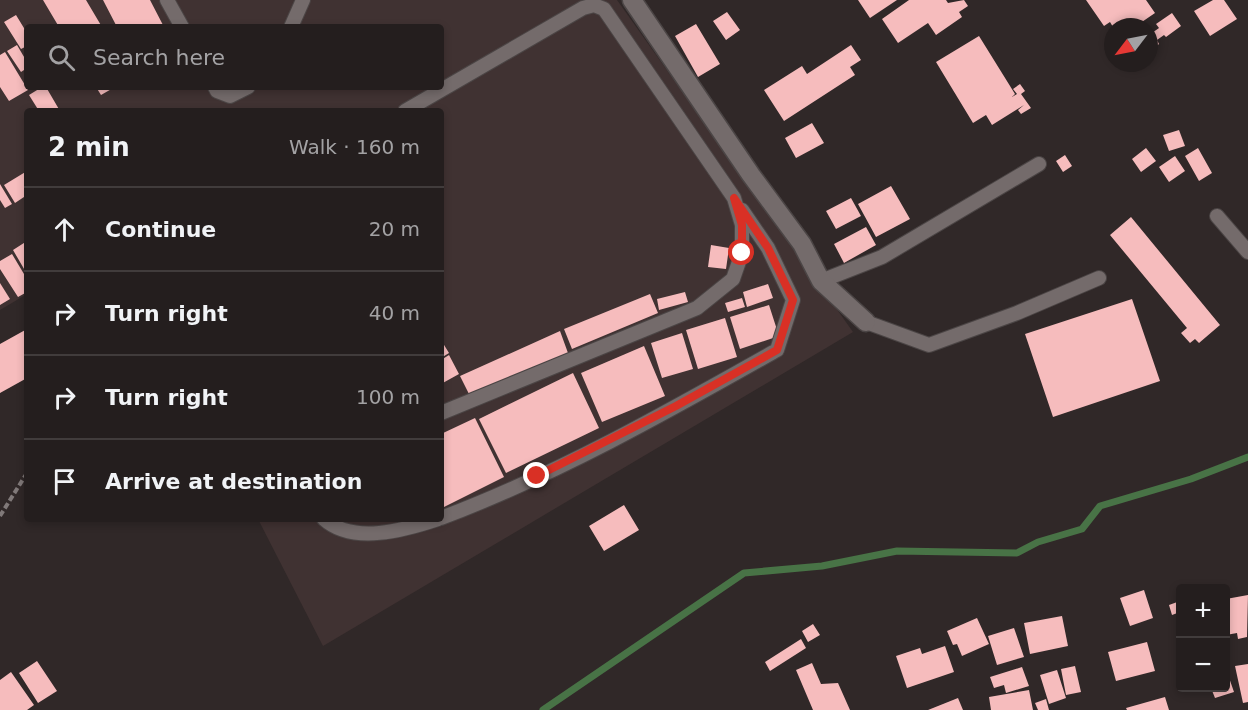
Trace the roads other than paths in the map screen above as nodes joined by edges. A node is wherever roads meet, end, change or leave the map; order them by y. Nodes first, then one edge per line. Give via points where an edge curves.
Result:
1 (167, 0) edge
2 (303, 0) edge
3 (632, 0) edge
4 (593, 3) edge
5 (180, 24) edge
6 (292, 24) edge
7 (444, 88) edge
8 (216, 90) edge
9 (242, 90) edge
10 (441, 90) edge
11 (410, 108) edge
12 (1039, 164) dead end
13 (734, 198) junction
14 (1217, 216) dead end
15 (1248, 252) edge
16 (1099, 278) dead end
17 (821, 281) junction
18 (866, 322) joint
19 (444, 412) edge
20 (444, 516) edge
21 (327, 522) edge
22 (426, 522) edge

1 - 5 lane
2 - 6 lane
3 - 17 street via 802,244
4 - 7 lane
4 - 13 lane via 604,9
8 - 9 lane via 230,96
10 - 11 lane
12 - 17 lane via 882,257
13 - 19 lane via 742,225 742,253 733,279 697,308
13 - 20 lane via 768,248 793,300 777,350 655,417 480,503
14 - 15 lane
16 - 18 lane via 929,345
17 - 18 street
21 - 22 lane via 334,528 389,533

